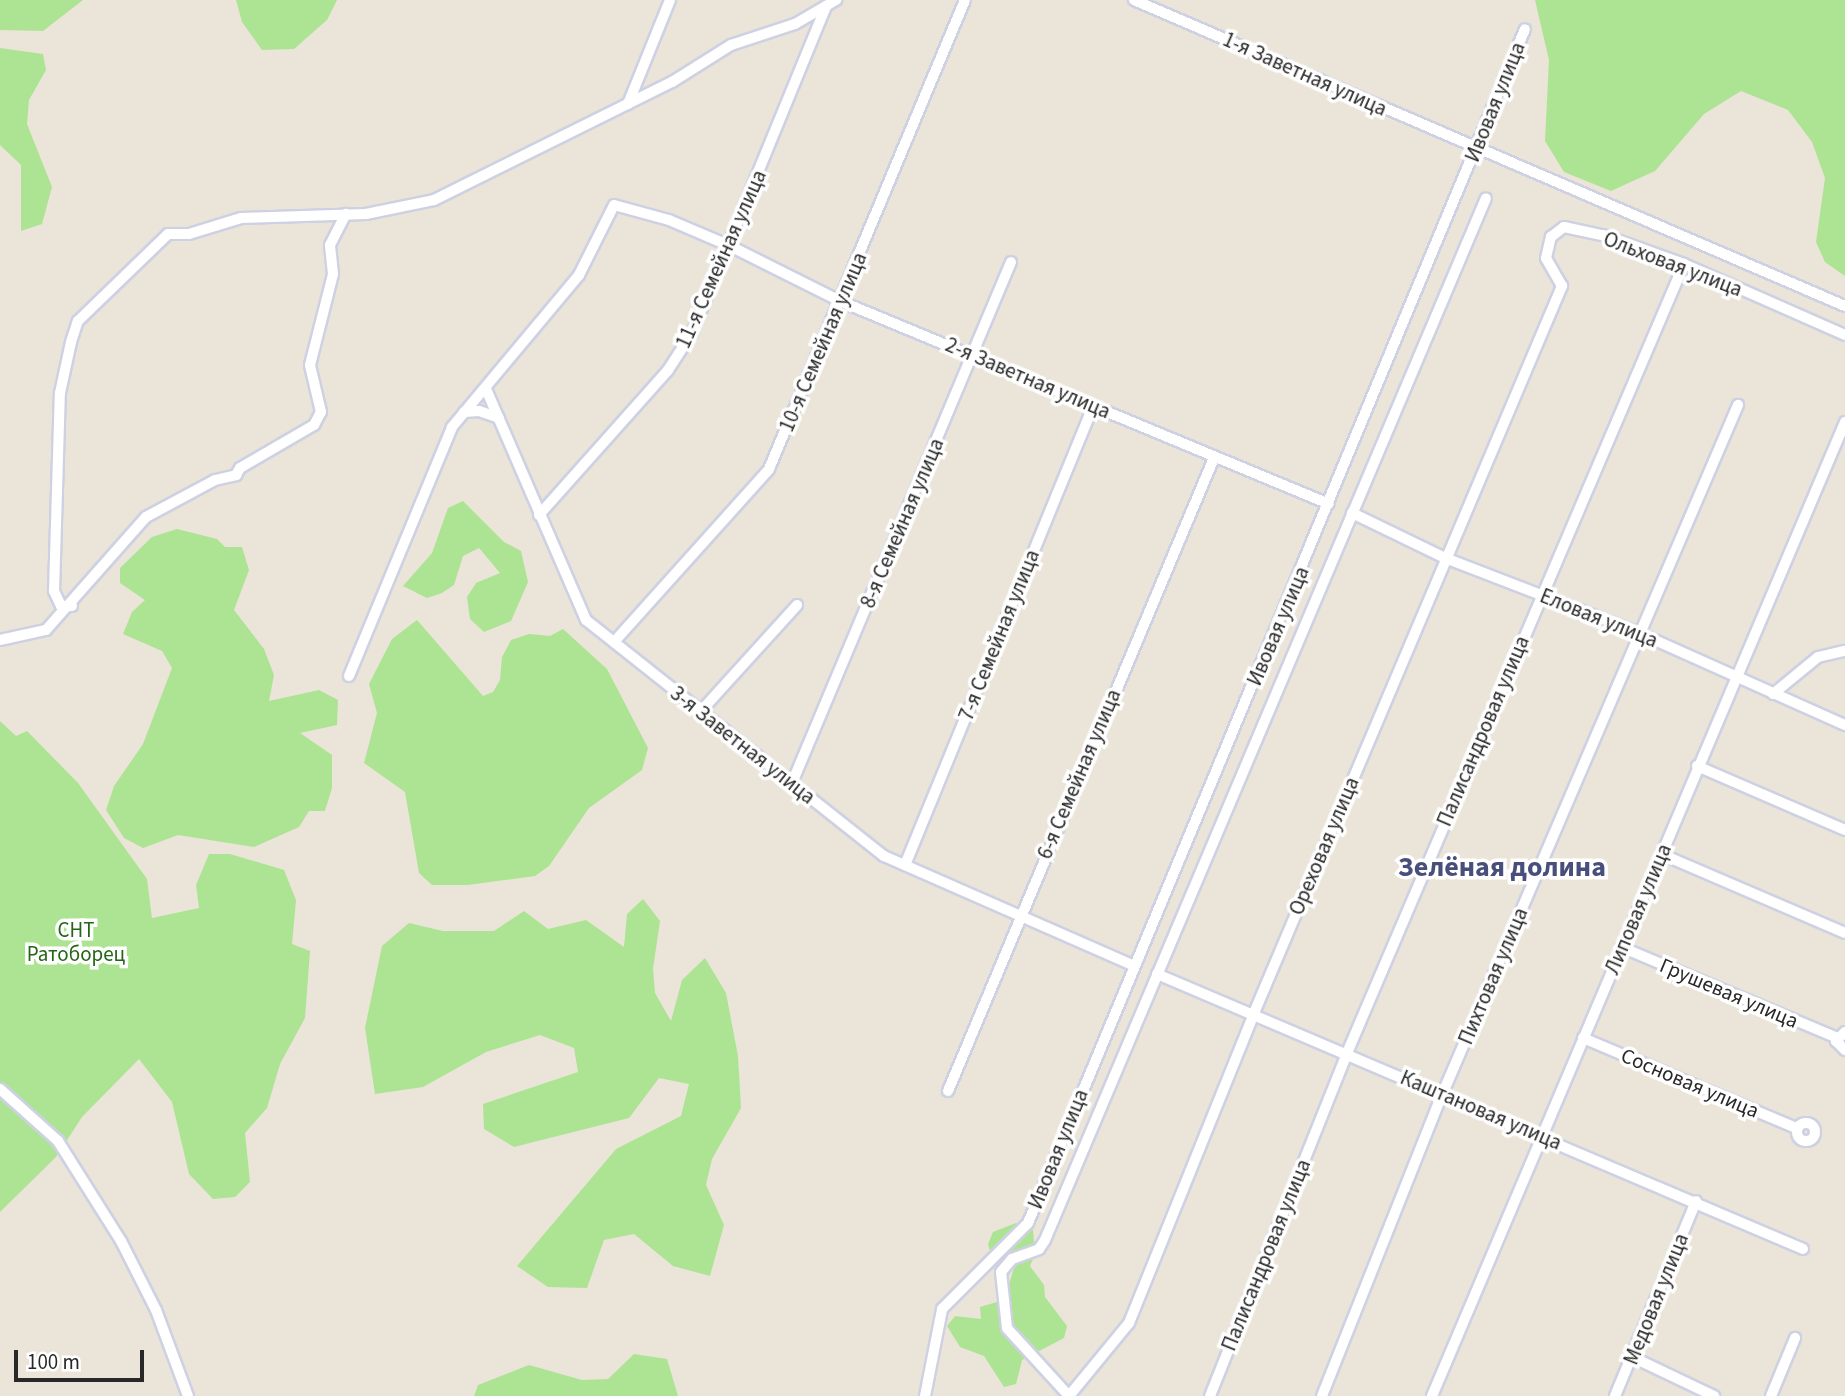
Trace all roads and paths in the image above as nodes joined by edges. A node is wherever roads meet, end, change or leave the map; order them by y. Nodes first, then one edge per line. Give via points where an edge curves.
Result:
1 (670, 0) edge
2 (836, 0) edge
3 (965, 0) edge
4 (1134, 0) edge
5 (826, 6) junction
6 (1525, 29) dead end
7 (628, 104) junction
8 (1476, 150) junction
9 (1486, 198) dead end
10 (346, 214) junction
11 (730, 246) junction
12 (1011, 262) dead end
13 (1684, 264) junction
14 (1563, 286) joint
15 (841, 301) junction
16 (1845, 306) edge
17 (1845, 335) edge
18 (973, 353) junction
19 (486, 389) junction
20 (1738, 405) dead end
21 (1093, 406) junction
22 (464, 412) junction
23 (499, 418) junction
24 (1845, 422) edge
25 (1214, 458) junction
26 (1329, 504) junction
27 (1352, 513) junction
28 (539, 515) junction
29 (1446, 558) junction
30 (1541, 594) junction
31 (797, 605) dead end
32 (72, 606) junction
33 (1639, 633) junction
34 (0, 640) edge
35 (614, 642) junction
36 (1845, 651) edge
37 (1734, 674) junction
38 (349, 676) dead end
39 (1773, 694) junction
40 (701, 711) junction
41 (1845, 724) edge
42 (1697, 766) junction
43 (792, 783) junction
44 (1845, 830) edge
45 (1661, 854) junction
46 (905, 865) junction
47 (1020, 918) junction
48 (1845, 933) edge
49 (1621, 947) junction
50 (1134, 966) junction
51 (1157, 974) junction
52 (1254, 1013) junction
53 (1841, 1035) edge
54 (1583, 1038) junction
55 (1845, 1050) edge
56 (1347, 1053) junction
57 (0, 1089) edge
58 (948, 1091) dead end
59 (1442, 1095) junction
60 (1798, 1129) dead end
61 (1541, 1137) junction
62 (1696, 1201) junction
63 (1803, 1249) dead end
64 (1795, 1338) dead end
65 (1632, 1357) junction
66 (188, 1396) edge
67 (925, 1396) edge
68 (1069, 1396) edge
69 (1210, 1396) edge
70 (1322, 1396) edge
71 (1432, 1396) edge
72 (1615, 1396) edge
73 (1714, 1396) edge
74 (1771, 1396) edge

1 - 7 street
2 - 5 street
3 - 15 street, 10-я Семейная улица
4 - 8 street, 1-я Заветная улица
5 - 7 street via 795,24 731,45
5 - 11 street, 11-я Семейная улица
6 - 8 street, Ивовая улица
7 - 10 street via 434,200
8 - 16 street, 1-я Заветная улица
8 - 26 street, Ивовая улица
9 - 27 street, Ивовая улица
10 - 32 street via 330,245 333,274 310,365 321,412 314,425 240,468 236,475 215,480 146,517 112,552
10 - 32 street via 241,218 189,234 168,234 79,321 60,393 56,458 54,591 61,606
11 - 15 street, 2-я Заветная улица
11 - 19 street, 2-я Заветная улица via 669,220 614,205 579,275
11 - 28 street, 11-я Семейная улица via 676,359
12 - 18 street, 8-я Семейная улица
13 - 14 street, Ольховая улица via 1603,235 1564,227 1551,237 1545,254
13 - 17 street, Ольховая улица
13 - 30 street, Палисандровая улица
14 - 29 street, Ореховая улица
15 - 18 street, 2-я Заветная улица
15 - 35 street, 10-я Семейная улица via 769,469
18 - 21 street, 2-я Заветная улица
18 - 43 street, 8-я Семейная улица
19 - 22 street
19 - 23 street, 3-я Заветная улица
20 - 33 street, Пихтовая улица
21 - 25 street, 2-я Заветная улица
21 - 46 street, 7-я Семейная улица
22 - 23 street via 488,412
22 - 38 street via 444,442
23 - 28 street, 3-я Заветная улица
24 - 37 street, Липовая улица
25 - 26 street, 2-я Заветная улица
25 - 47 street, 6-я Семейная улица
26 - 50 street, Ивовая улица
27 - 29 street, Еловая улица
27 - 51 street, Ивовая улица
28 - 35 street, 3-я Заветная улица via 576,607
29 - 30 street, Еловая улица
29 - 52 street, Ореховая улица
30 - 33 street, Еловая улица
30 - 56 street, Палисандровая улица
31 - 40 street
32 - 34 street via 46,630
33 - 37 street, Еловая улица
33 - 59 street, Пихтовая улица
35 - 40 street, 3-я Заветная улица
36 - 39 street via 1818,657
37 - 39 street, Еловая улица
37 - 42 street, Липовая улица
39 - 41 street, Еловая улица
40 - 43 street, 3-я Заветная улица
42 - 44 street
42 - 45 street, Липовая улица
43 - 46 street, 3-я Заветная улица via 884,856
45 - 48 street
45 - 49 street, Липовая улица
46 - 47 street, 3-я Заветная улица
47 - 50 street, 3-я Заветная улица
47 - 58 street, 6-я Семейная улица
49 - 53 street, Грушевая улица
49 - 54 street, Липовая улица
50 - 67 street, Ивовая улица via 1028,1223 942,1309
51 - 52 street, Каштановая улица
51 - 68 street, Ивовая улица via 1045,1240 1039,1249 1012,1259 1001,1272 1004,1321
52 - 56 street, Каштановая улица
52 - 68 street, Ореховая улица via 1129,1322
53 - 55 street, Грушевая улица via 1837,1045
54 - 60 street, Сосновая улица
54 - 61 street, Липовая улица
56 - 59 street, Каштановая улица
56 - 69 street, Палисандровая улица
57 - 66 street via 58,1141 121,1241 156,1310
59 - 61 street, Каштановая улица
59 - 70 street, Пихтовая улица
61 - 62 street, Каштановая улица
61 - 71 street, Липовая улица
62 - 63 street, Каштановая улица
62 - 65 street, Медовая улица
64 - 74 street
65 - 72 street, Медовая улица
65 - 73 street

